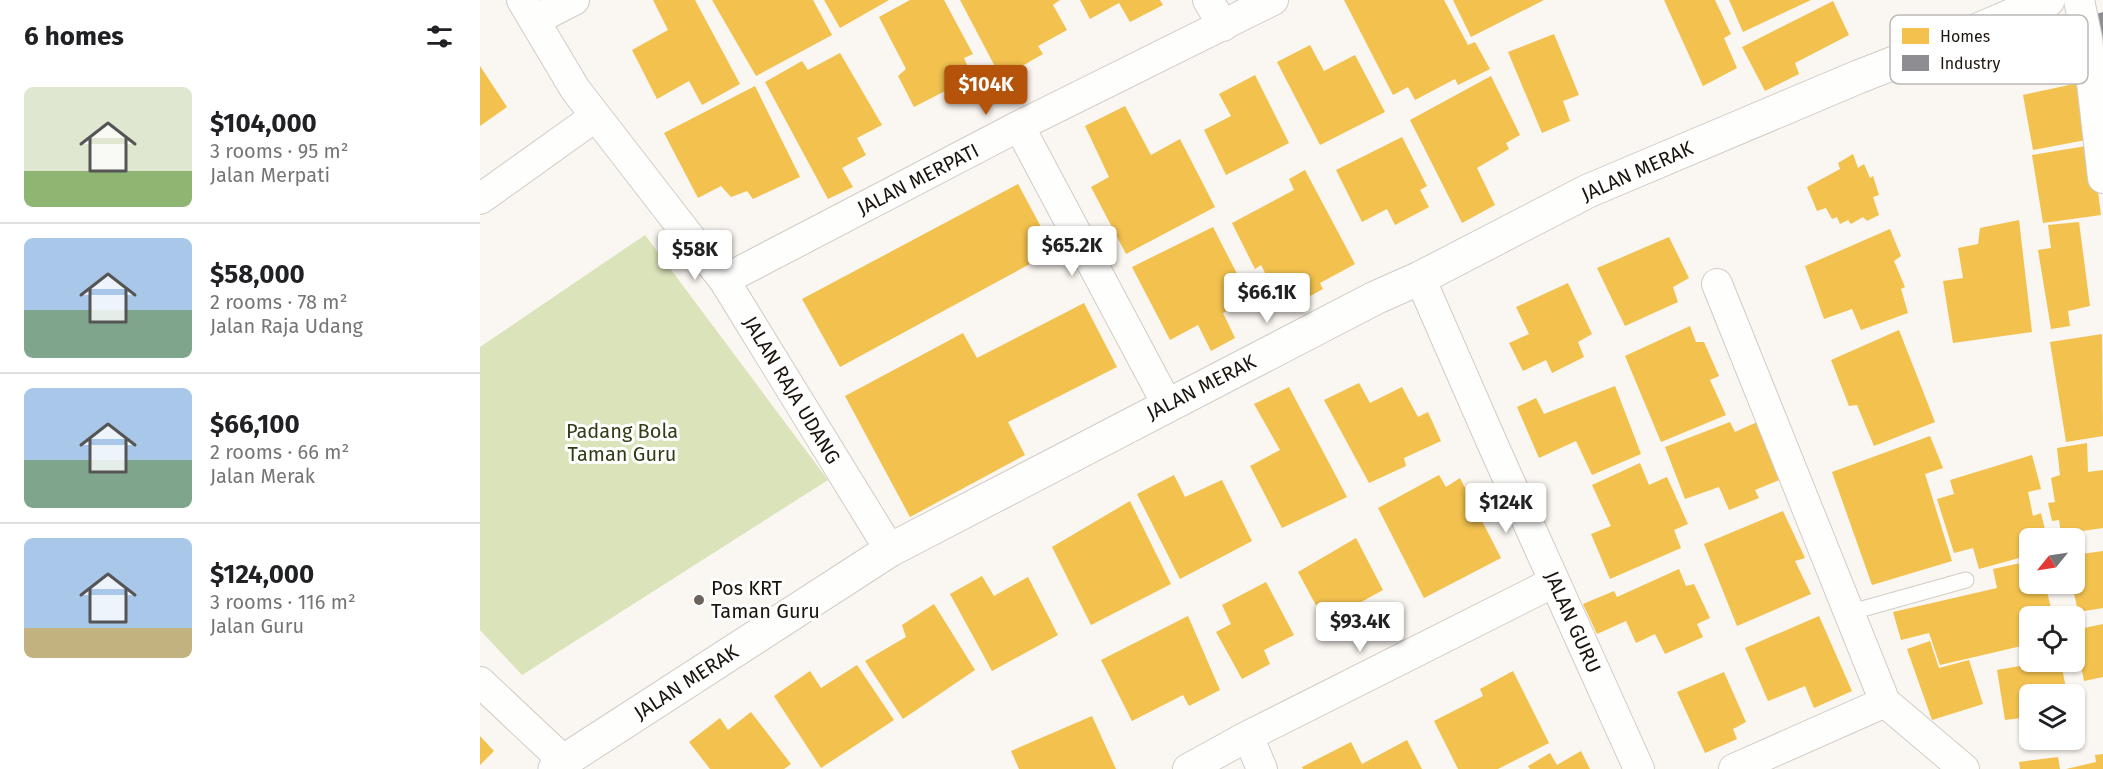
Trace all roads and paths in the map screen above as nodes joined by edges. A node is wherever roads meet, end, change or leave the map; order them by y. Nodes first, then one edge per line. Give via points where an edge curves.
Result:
1 (574, 0) edge
2 (1208, 0) edge
3 (1273, 0) edge
4 (2048, 0) edge
5 (2079, 0) edge
6 (529, 10) edge
7 (2013, 15) edge
8 (2082, 15) edge
9 (1223, 26) junction
10 (2088, 51) edge
11 (1890, 65) edge
12 (596, 116) junction
13 (1019, 126) junction
14 (2103, 178) edge
15 (480, 199) edge
16 (1420, 278) junction
17 (724, 280) junction
18 (1717, 284) dead end
19 (1167, 404) junction
20 (890, 550) junction
21 (1966, 580) dead end
22 (1554, 582) junction
23 (1848, 613) junction
24 (480, 682) edge
25 (1885, 702) junction
26 (1248, 736) junction
27 (560, 765) edge
28 (1188, 769) edge
29 (1262, 769) edge
30 (1639, 769) edge
31 (1734, 769) edge
32 (1964, 769) edge

1 - 6 street
2 - 9 street
3 - 9 street, JALAN MERPATI
4 - 7 street, JALAN MERAK
5 - 8 street
6 - 12 street, JALAN RAJA UDANG via 575,89
9 - 13 street, JALAN MERPATI
10 - 14 street
11 - 16 street, JALAN MERAK via 1588,191
12 - 15 street
12 - 17 street, JALAN RAJA UDANG
13 - 17 street, JALAN MERPATI
13 - 19 street
16 - 19 street, JALAN MERAK
16 - 22 street, JALAN GURU
17 - 20 street, JALAN RAJA UDANG
18 - 23 street
19 - 20 street, JALAN MERAK
20 - 27 street, JALAN MERAK
21 - 23 lane
22 - 26 street
22 - 30 street, JALAN GURU
23 - 25 street
24 - 27 street
25 - 31 street
25 - 32 street
26 - 28 street
26 - 29 street

